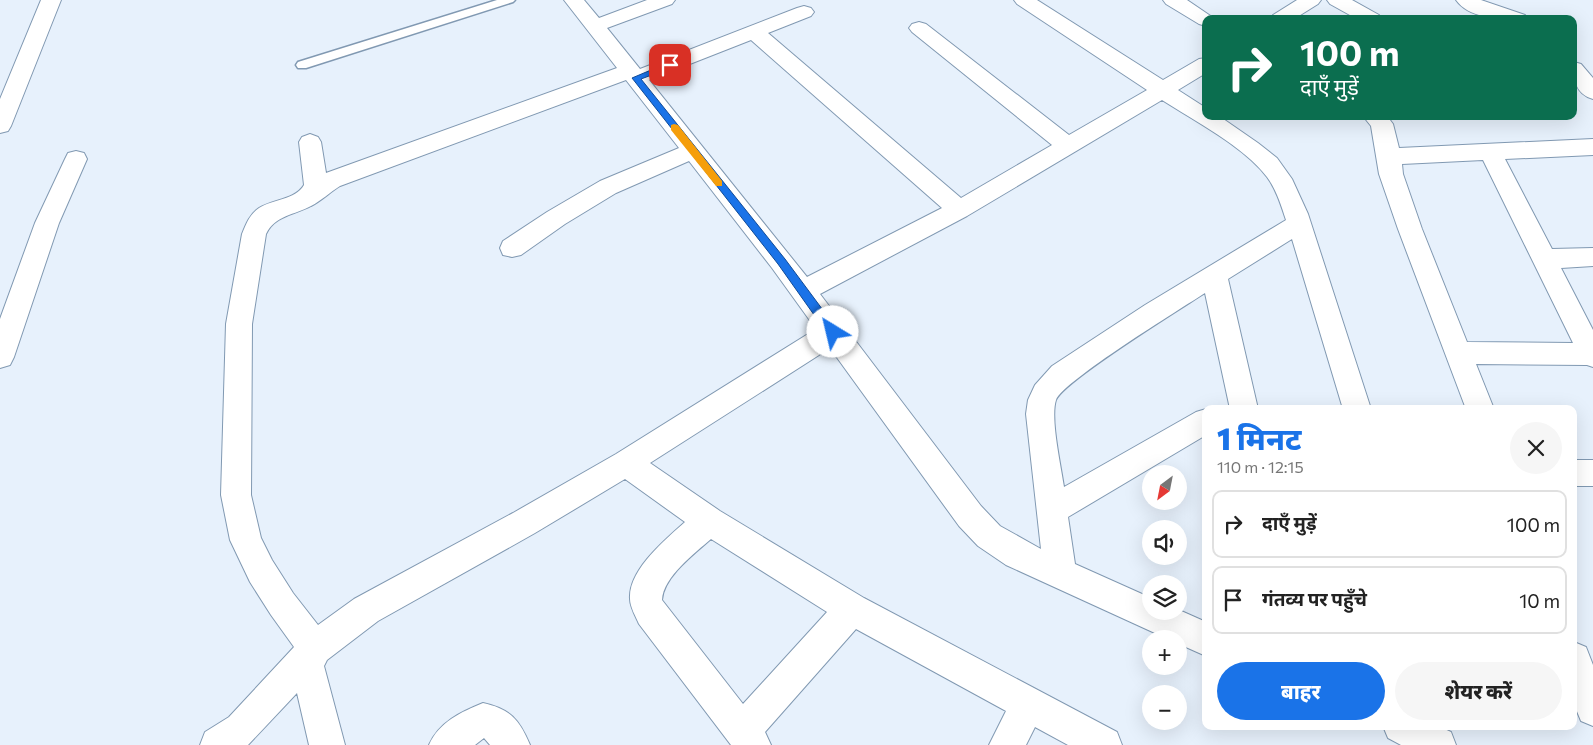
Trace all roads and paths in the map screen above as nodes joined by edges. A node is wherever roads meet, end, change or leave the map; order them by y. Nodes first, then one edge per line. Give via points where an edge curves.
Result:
1 (51, 0) edge
2 (509, 0) edge
3 (574, 0) edge
4 (666, 0) edge
5 (1024, 0) edge
6 (1173, 0) edge
7 (1311, 0) edge
8 (1337, 0) edge
9 (1466, 0) edge
10 (804, 12) dead end
11 (1287, 15) edge
12 (1365, 15) edge
13 (1519, 15) edge
14 (1202, 18) edge
15 (595, 26) junction
16 (918, 28) dead end
17 (754, 32) junction
18 (302, 65) dead end
19 (1202, 66) edge
20 (633, 74) junction
21 (1577, 75) edge
22 (1163, 90) junction
23 (1593, 92) edge
24 (1202, 116) edge
25 (1208, 120) edge
26 (1378, 120) edge
27 (0, 126) edge
28 (310, 142) dead end
29 (1067, 145) junction
30 (1593, 147) edge
31 (692, 151) junction
32 (1490, 152) junction
33 (76, 158) dead end
34 (1390, 160) junction
35 (314, 192) junction
36 (959, 210) junction
37 (1299, 223) junction
38 (512, 248) dead end
39 (1593, 257) edge
40 (1544, 259) junction
41 (1214, 275) junction
42 (804, 291) junction
43 (833, 332) junction
44 (1458, 353) junction
45 (1593, 355) edge
46 (0, 357) edge
47 (1238, 405) edge
48 (1356, 405) edge
49 (1478, 405) edge
50 (1202, 423) edge
51 (626, 463) junction
52 (1577, 473) edge
53 (1593, 473) edge
54 (1052, 510) junction
55 (709, 521) junction
56 (1060, 572) junction
57 (852, 609) junction
58 (1202, 637) edge
59 (315, 648) junction
60 (1581, 663) edge
61 (1028, 705) junction
62 (1593, 709) edge
63 (1408, 730) edge
64 (1450, 730) edge
65 (748, 738) edge
66 (218, 745) edge
67 (327, 745) edge
68 (447, 745) edge
69 (512, 745) edge
70 (1007, 745) edge
71 (1104, 745) edge
72 (1438, 745) edge
73 (1453, 745) edge

1 - 27 street
2 - 18 lane
3 - 15 street
4 - 15 street
5 - 22 street
6 - 14 street
7 - 11 street
8 - 12 street
9 - 13 street via 1481,8
10 - 17 street
15 - 20 street
16 - 29 street
17 - 20 street
17 - 36 street
19 - 22 street
20 - 31 street
20 - 35 street via 332,180
21 - 23 street
22 - 24 street
22 - 29 street
25 - 37 street via 1264,157 1275,169
26 - 34 street via 1382,124
28 - 35 street via 316,185
29 - 36 street
30 - 32 street
31 - 38 street via 608,187
31 - 42 street
32 - 34 street via 1397,156
32 - 40 street
33 - 46 street via 48,223
34 - 44 street via 1396,190
35 - 59 street via 264,216 254,234 239,324 236,495 246,540 261,571
36 - 42 street
37 - 41 street
37 - 48 street
39 - 40 street
40 - 45 street
41 - 47 street
41 - 54 street via 1068,370 1046,390 1040,414
42 - 43 street
43 - 51 street
43 - 56 street via 970,516 989,536 1017,554
44 - 45 street
44 - 49 street
50 - 54 street
51 - 55 street
51 - 59 street via 366,610
52 - 53 street
54 - 56 street
55 - 57 street
55 - 65 street via 656,572 647,585 646,599 652,613
56 - 58 street
57 - 61 street
57 - 65 street
59 - 66 street via 241,729
59 - 67 street via 306,665
60 - 62 street
61 - 70 street
61 - 71 street
63 - 72 street
64 - 73 street
68 - 69 street via 483,720 495,722

